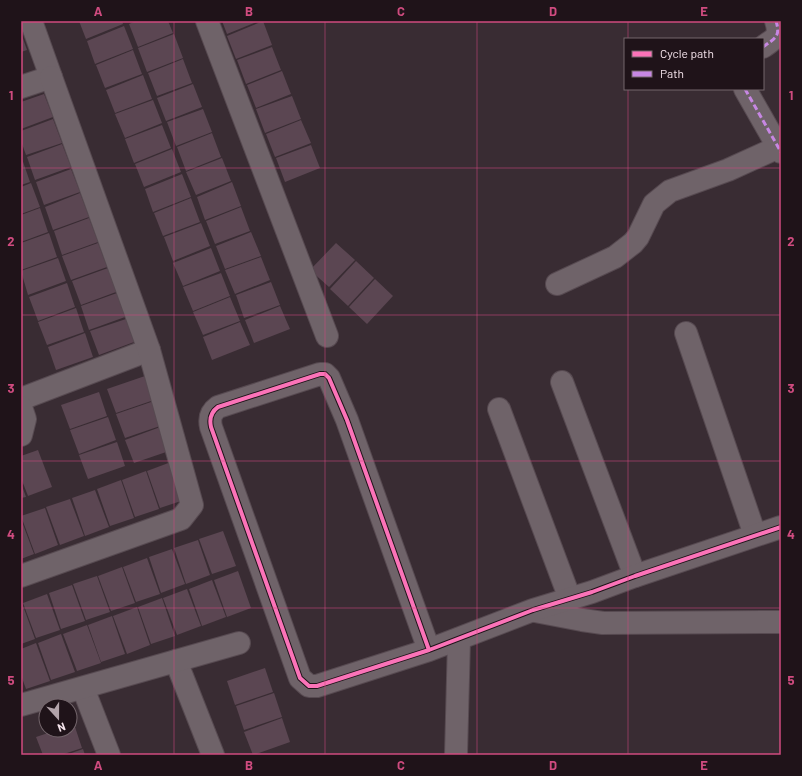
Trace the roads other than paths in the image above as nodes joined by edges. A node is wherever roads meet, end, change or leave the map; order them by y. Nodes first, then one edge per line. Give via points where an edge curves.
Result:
1 (31, 21) edge
2 (207, 21) edge
3 (776, 21) edge
4 (764, 46) edge
5 (51, 77) junction
6 (21, 87) edge
7 (746, 90) edge
8 (780, 148) edge
9 (557, 284) dead end
10 (686, 333) dead end
11 (327, 336) dead end
12 (149, 350) junction
13 (562, 382) dead end
14 (21, 399) edge
15 (21, 407) edge
16 (499, 409) dead end
17 (21, 435) edge
18 (781, 527) edge
19 (755, 535) junction
20 (21, 576) edge
21 (635, 576) junction
22 (570, 599) junction
23 (533, 610) junction
24 (781, 622) edge
25 (459, 639) junction
26 (239, 643) dead end
27 (429, 650) junction
28 (176, 661) junction
29 (83, 688) junction
30 (21, 705) edge
31 (109, 755) edge
32 (213, 755) edge
33 (456, 755) edge

1 - 5 street
2 - 11 street
3 - 4 street via 777,37
5 - 6 street
5 - 12 street
7 - 8 street
8 - 9 street via 728,170 670,190 654,204 633,243 615,257
10 - 19 street
12 - 14 street
12 - 20 street via 192,505 181,519
13 - 21 street
15 - 17 street via 25,418
16 - 22 street
18 - 19 street
19 - 21 street
21 - 22 street
22 - 23 street
23 - 24 street via 603,623
23 - 25 street
25 - 27 street
25 - 33 street
26 - 28 street
27 - 27 street via 317,686 304,683 300,678 211,427 211,415 218,407 320,374 325,374 329,378 347,420
28 - 29 street
28 - 32 street
29 - 30 street
29 - 31 street

